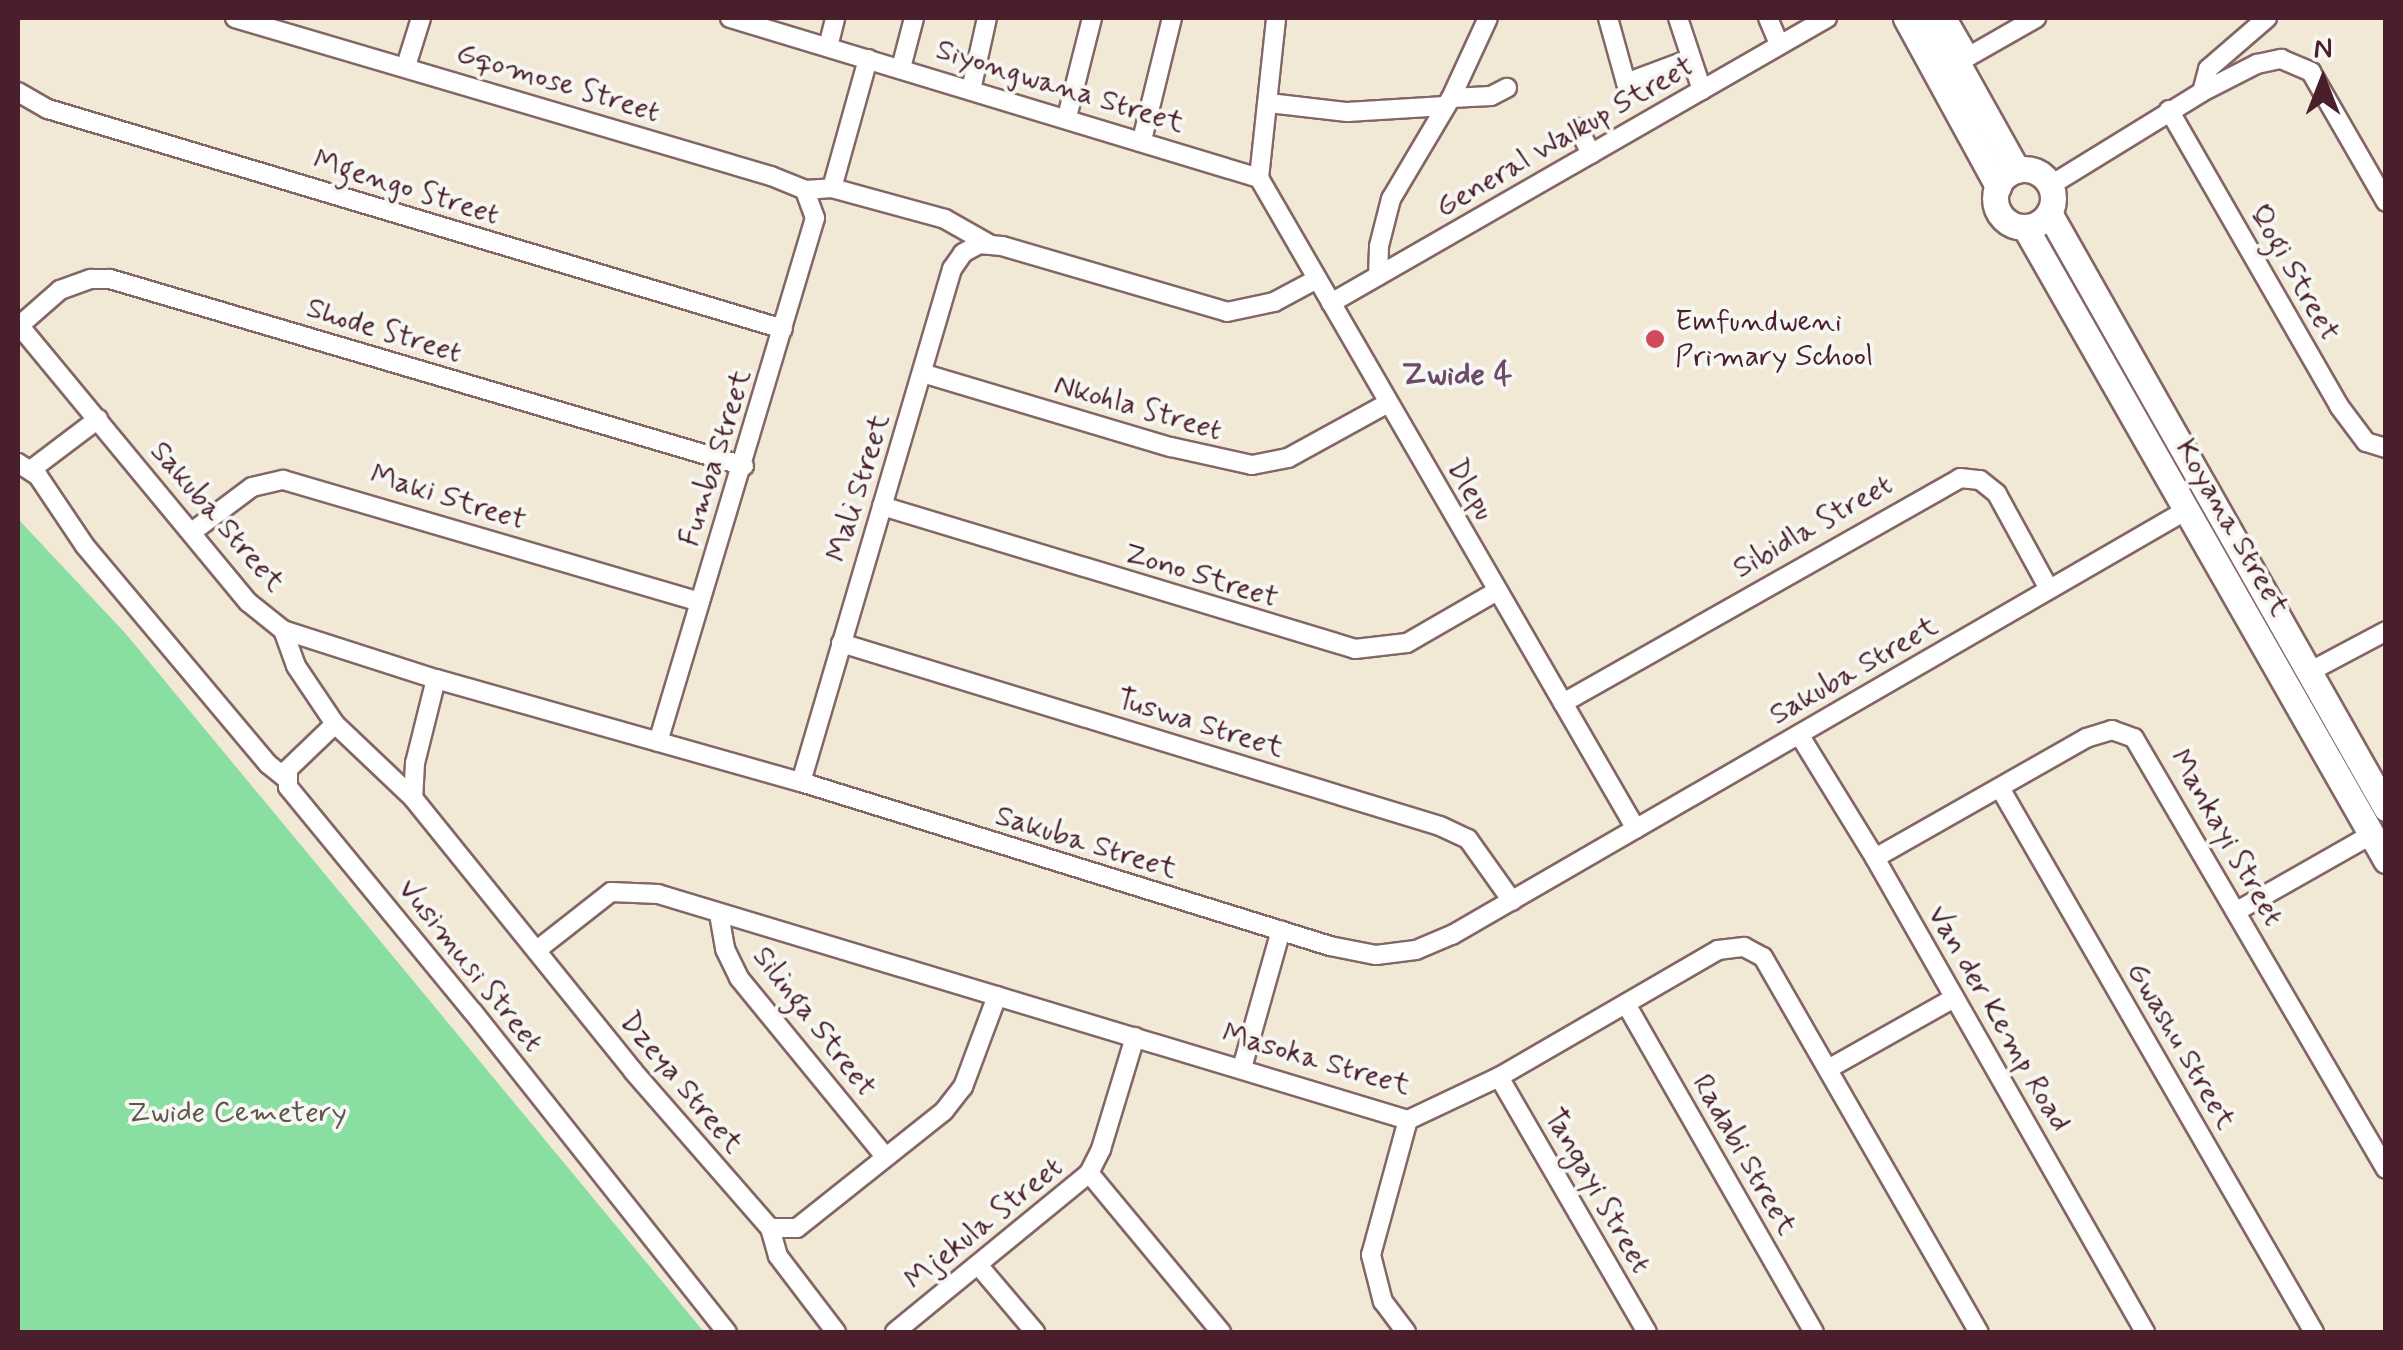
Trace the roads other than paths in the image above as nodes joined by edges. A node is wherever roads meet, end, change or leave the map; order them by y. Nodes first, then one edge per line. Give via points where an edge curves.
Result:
1 (236, 18) edge
2 (422, 18) edge
3 (730, 18) edge
4 (835, 18) edge
5 (914, 18) edge
6 (987, 18) edge
7 (1092, 18) edge
8 (1172, 18) edge
9 (1276, 18) edge
10 (1488, 18) edge
11 (1608, 18) edge
12 (1678, 18) edge
13 (1768, 18) edge
14 (1826, 18) edge
15 (1906, 18) edge
16 (2036, 18) edge
17 (2267, 18) edge
18 (1946, 19) edge
19 (758, 21) edge
20 (1778, 44) junction
21 (828, 46) junction
22 (868, 58) junction
23 (1690, 58) junction
24 (1964, 59) junction
25 (406, 66) junction
26 (902, 68) junction
27 (1508, 88) dead end
28 (970, 90) junction
29 (1702, 90) junction
30 (18, 92) edge
31 (2202, 92) junction
32 (1269, 102) junction
33 (1448, 102) junction
34 (2169, 110) junction
35 (1067, 117) junction
36 (1578, 128) dead end
37 (1142, 140) junction
38 (1591, 154) junction
39 (1258, 178) junction
40 (2008, 178) junction
41 (2050, 185) junction
42 (832, 188) junction
43 (804, 190) junction
44 (2386, 202) edge
45 (2049, 214) junction
46 (2025, 227) junction
47 (995, 245) junction
48 (1378, 276) junction
49 (1317, 279) junction
50 (1331, 303) junction
51 (18, 325) edge
52 (783, 330) junction
53 (922, 372) junction
54 (1388, 402) junction
55 (98, 419) junction
56 (2386, 448) edge
57 (25, 466) edge
58 (744, 466) junction
59 (882, 506) junction
60 (2185, 511) junction
61 (192, 532) junction
62 (2049, 589) junction
63 (1497, 591) junction
64 (700, 602) junction
65 (284, 630) junction
66 (2386, 631) edge
67 (841, 643) junction
68 (2310, 672) junction
69 (436, 679) junction
70 (1563, 703) junction
71 (335, 724) junction
72 (1800, 736) junction
73 (658, 742) junction
74 (285, 778) junction
75 (800, 782) junction
76 (2000, 788) junction
77 (413, 798) junction
78 (2386, 808) edge
79 (1636, 829) junction
80 (2371, 835) junction
81 (1875, 858) junction
82 (2386, 860) edge
83 (1512, 901) junction
84 (2237, 910) junction
85 (719, 914) junction
86 (1282, 930) junction
87 (537, 950) junction
88 (996, 996) junction
89 (1954, 998) junction
90 (1626, 1004) junction
91 (1135, 1037) junction
92 (1242, 1068) junction
93 (1828, 1069) junction
94 (1498, 1076) junction
95 (1408, 1120) junction
96 (884, 1155) junction
97 (2386, 1169) edge
98 (1090, 1172) junction
99 (770, 1228) junction
100 (980, 1266) junction
101 (727, 1332) edge
102 (836, 1332) edge
103 (895, 1332) edge
104 (1034, 1332) edge
105 (1221, 1332) edge
106 (1406, 1332) edge
107 (1647, 1332) edge
108 (1814, 1332) edge
109 (1979, 1332) edge
110 (2145, 1332) edge
111 (2314, 1332) edge

1 - 25 street, Gqomose Street
2 - 25 street
3 - 19 street, Siyongwana Street
4 - 21 street
5 - 26 street
6 - 28 street
7 - 35 street
8 - 37 street
9 - 32 street
10 - 33 street
11 - 23 street via 1618,86
12 - 23 street
13 - 20 street
14 - 20 street, General Walkup Street
15 - 40 main road, Koyana Street
16 - 24 street
17 - 31 street via 2208,70
18 - 24 main road, Koyana Street
19 - 21 street, Siyongwana Street
20 - 29 street, General Walkup Street
21 - 22 street, Siyongwana Street
22 - 26 street, Siyongwana Street
22 - 42 street
23 - 29 street
24 - 40 main road, Koyana Street
25 - 43 street, Gqomose Street
26 - 28 street, Siyongwana Street
27 - 33 street
28 - 35 street, Siyongwana Street
29 - 38 street, General Walkup Street
30 - 52 street, Mgengo Street via 48,109
31 - 34 street
31 - 44 street via 2269,60 2302,65
32 - 33 street via 1347,112
32 - 39 street
33 - 48 street via 1392,199
34 - 41 street
34 - 56 street, Qogi Street via 2339,406 2366,442
35 - 37 street, Siyongwana Street
36 - 38 street
37 - 39 street, Siyongwana Street
38 - 48 street, General Walkup Street
39 - 49 street, Dlepu
40 - 41 main road via 2036,172
40 - 46 main road, Koyana Street via 2000,214
41 - 45 main road
42 - 43 street
42 - 47 street via 945,219
43 - 52 street, Fumba Street via 815,218
45 - 46 main road
45 - 68 main road, Koyana Street
46 - 60 main road, Koyana Street
47 - 49 street via 1210,310 1258,308
47 - 53 street, Mali Street via 969,248 952,269
48 - 50 street, General Walkup Street
49 - 50 street, Dlepu
50 - 54 street, Dlepu
51 - 55 street, Sakuba Street
51 - 58 street, Shode Street via 60,290 91,278 110,279
52 - 58 street, Fumba Street
53 - 54 street, Nkohla Street via 1252,466 1288,458
53 - 59 street, Mali Street
54 - 63 street, Dlepu
55 - 57 street
55 - 61 street, Sakuba Street
57 - 74 street, Vusimusi Street via 85,546
58 - 64 street, Fumba Street
59 - 63 street, Zono Street via 1355,650 1407,642
59 - 67 street, Mali Street
60 - 62 street, Sakuba Street
60 - 80 main road, Koyana Street
61 - 64 street, Maki Street via 252,486 283,480
61 - 65 street, Sakuba Street via 248,602
62 - 70 street, Sibidla Street via 1998,494 1980,480 1960,478
62 - 72 street, Sakuba Street
63 - 70 street, Dlepu
64 - 73 street, Fumba Street
65 - 69 street, Sakuba Street
65 - 71 street via 296,666
66 - 68 street
67 - 75 street, Mali Street
67 - 83 street, Tuswa Street via 1440,826 1468,840
68 - 78 main road, Koyana Street
69 - 73 street, Sakuba Street
69 - 77 street
70 - 79 street, Dlepu
71 - 74 street
71 - 77 street, Dzeya Street
72 - 79 street, Sakuba Street
72 - 81 street, Van der Kemp Road
73 - 75 street, Sakuba Street
74 - 101 street, Vusimusi Street
75 - 86 street, Sakuba Street
76 - 81 street, Mankayi Street
76 - 84 street, Mankayi Street via 2086,738 2112,730 2127,734
76 - 111 street, Gwashu Street
77 - 87 street, Dzeya Street
79 - 83 street, Sakuba Street
80 - 82 main road, Koyana Street
80 - 84 street
81 - 89 street, Van der Kemp Road
83 - 86 street, Sakuba Street via 1438,942 1400,952 1358,953
84 - 97 street, Mankayi Street
85 - 87 street, Masoka Street via 658,894 612,892
85 - 88 street, Masoka Street
85 - 96 street, Silinga Street via 739,978
86 - 92 street
87 - 99 street, Dzeya Street
88 - 91 street, Masoka Street
88 - 96 street via 963,1087 944,1111
89 - 93 street
89 - 110 street, Van der Kemp Road
90 - 93 street, Masoka Street via 1718,950 1744,947 1763,957
90 - 94 street, Masoka Street
90 - 108 street, Radabi Street
91 - 92 street, Masoka Street
91 - 98 street, Mjekula Street
92 - 95 street, Masoka Street
93 - 109 street, Masoka Street
94 - 95 street, Masoka Street
94 - 107 street, Tangayi Street
95 - 106 street via 1371,1255 1383,1302
96 - 99 street via 797,1228
98 - 100 street, Mjekula Street
98 - 105 street
99 - 102 street, Dzeya Street via 778,1256
100 - 103 street, Mjekula Street
100 - 104 street

